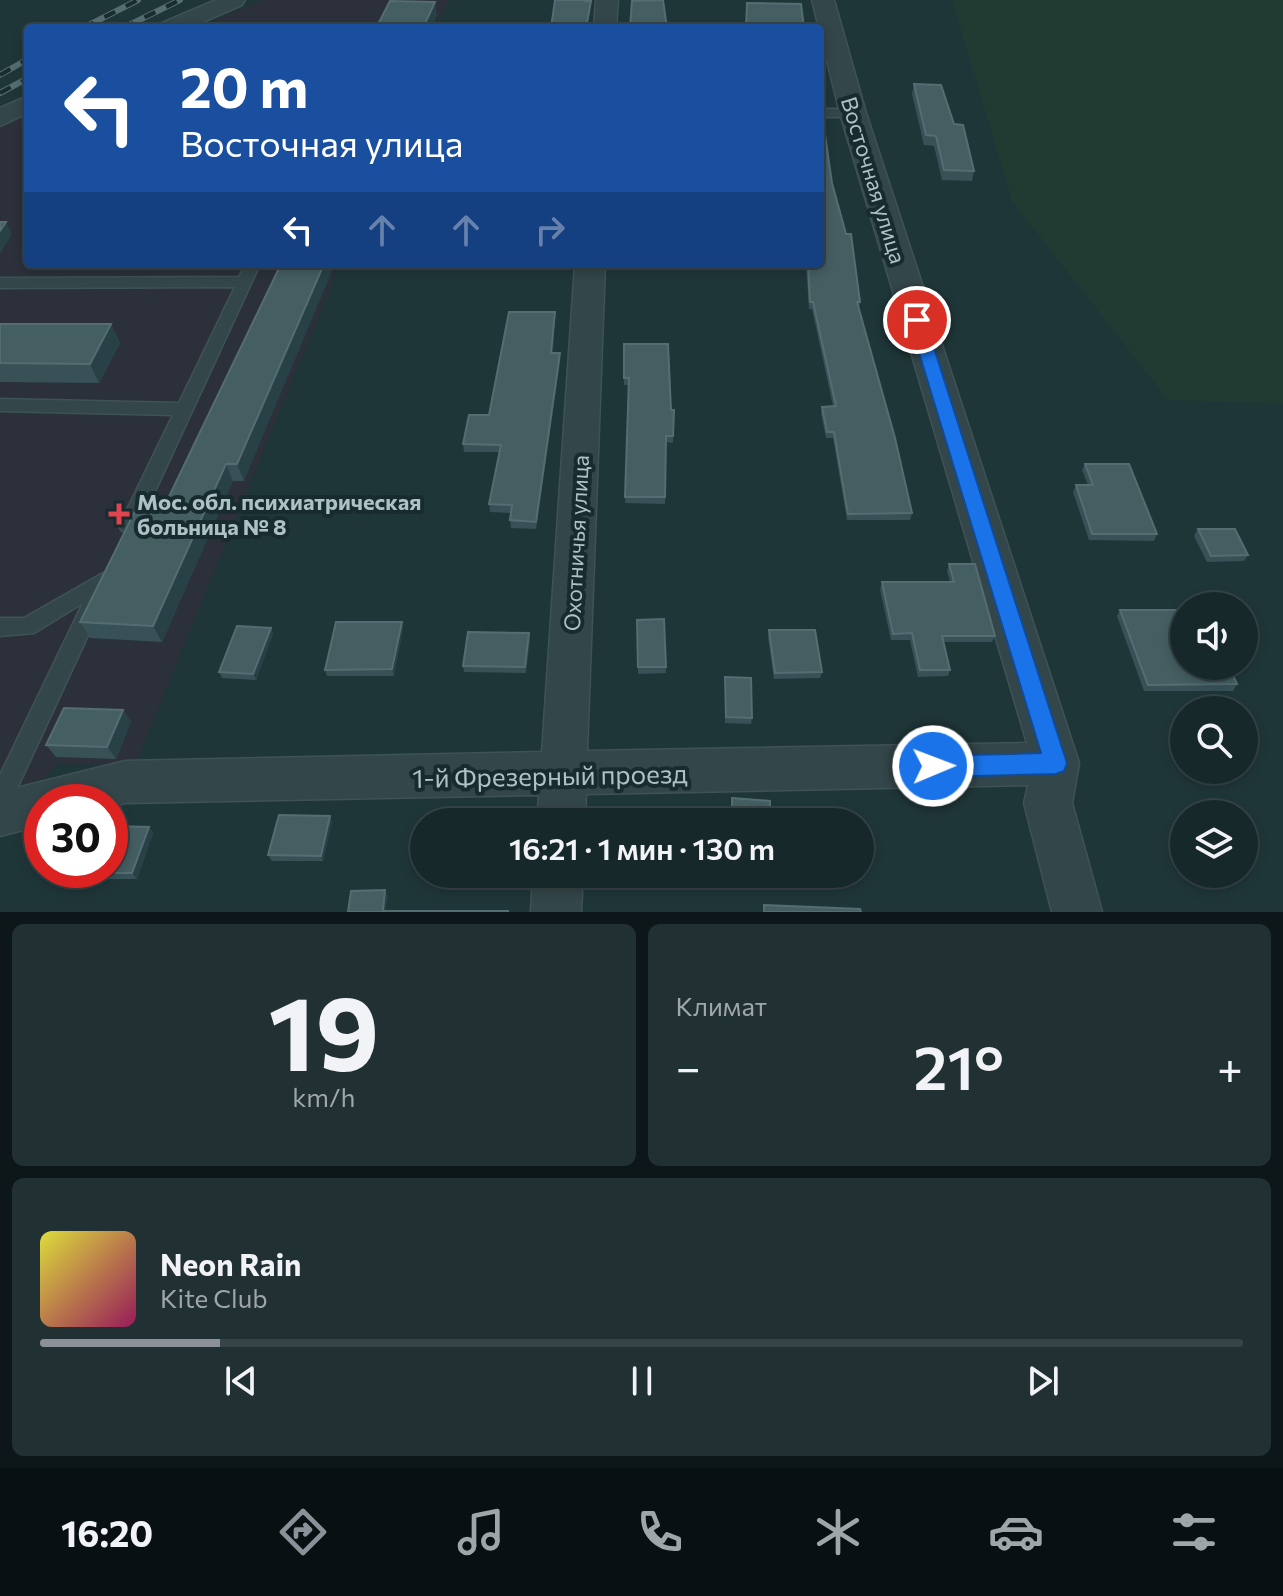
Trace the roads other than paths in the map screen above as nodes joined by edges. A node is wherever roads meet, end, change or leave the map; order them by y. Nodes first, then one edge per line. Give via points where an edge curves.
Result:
1 (234, 0) edge
2 (607, 0) edge
3 (823, 0) edge
4 (179, 24) edge
5 (605, 24) edge
6 (24, 105) edge
7 (836, 113) edge
8 (0, 118) edge
9 (590, 268) edge
10 (248, 273) edge
11 (0, 283) edge
12 (0, 405) edge
13 (184, 409) junction
14 (124, 538) edge
15 (0, 627) edge
16 (1056, 763) junction
17 (563, 775) junction
18 (117, 784) edge
19 (0, 800) edge
20 (24, 808) edge
21 (562, 808) edge
22 (0, 814) edge
23 (557, 888) edge
24 (556, 912) edge
25 (1077, 912) edge

1 - 4 street
2 - 5 street
3 - 7 street, Восточная улица
6 - 8 street
7 - 16 street, Восточная улица
9 - 17 street, Охотничья улица
10 - 11 lane
10 - 13 lane
12 - 13 lane
13 - 14 lane
15 - 19 lane via 27,627 107,574
16 - 17 street, 1-й Фрезерный проезд
16 - 25 street, Восточная улица via 1048,803
17 - 18 street, 1-й Фрезерный проезд
17 - 21 street, Охотничья улица
20 - 22 street, 1-й Фрезерный проезд
23 - 24 street

